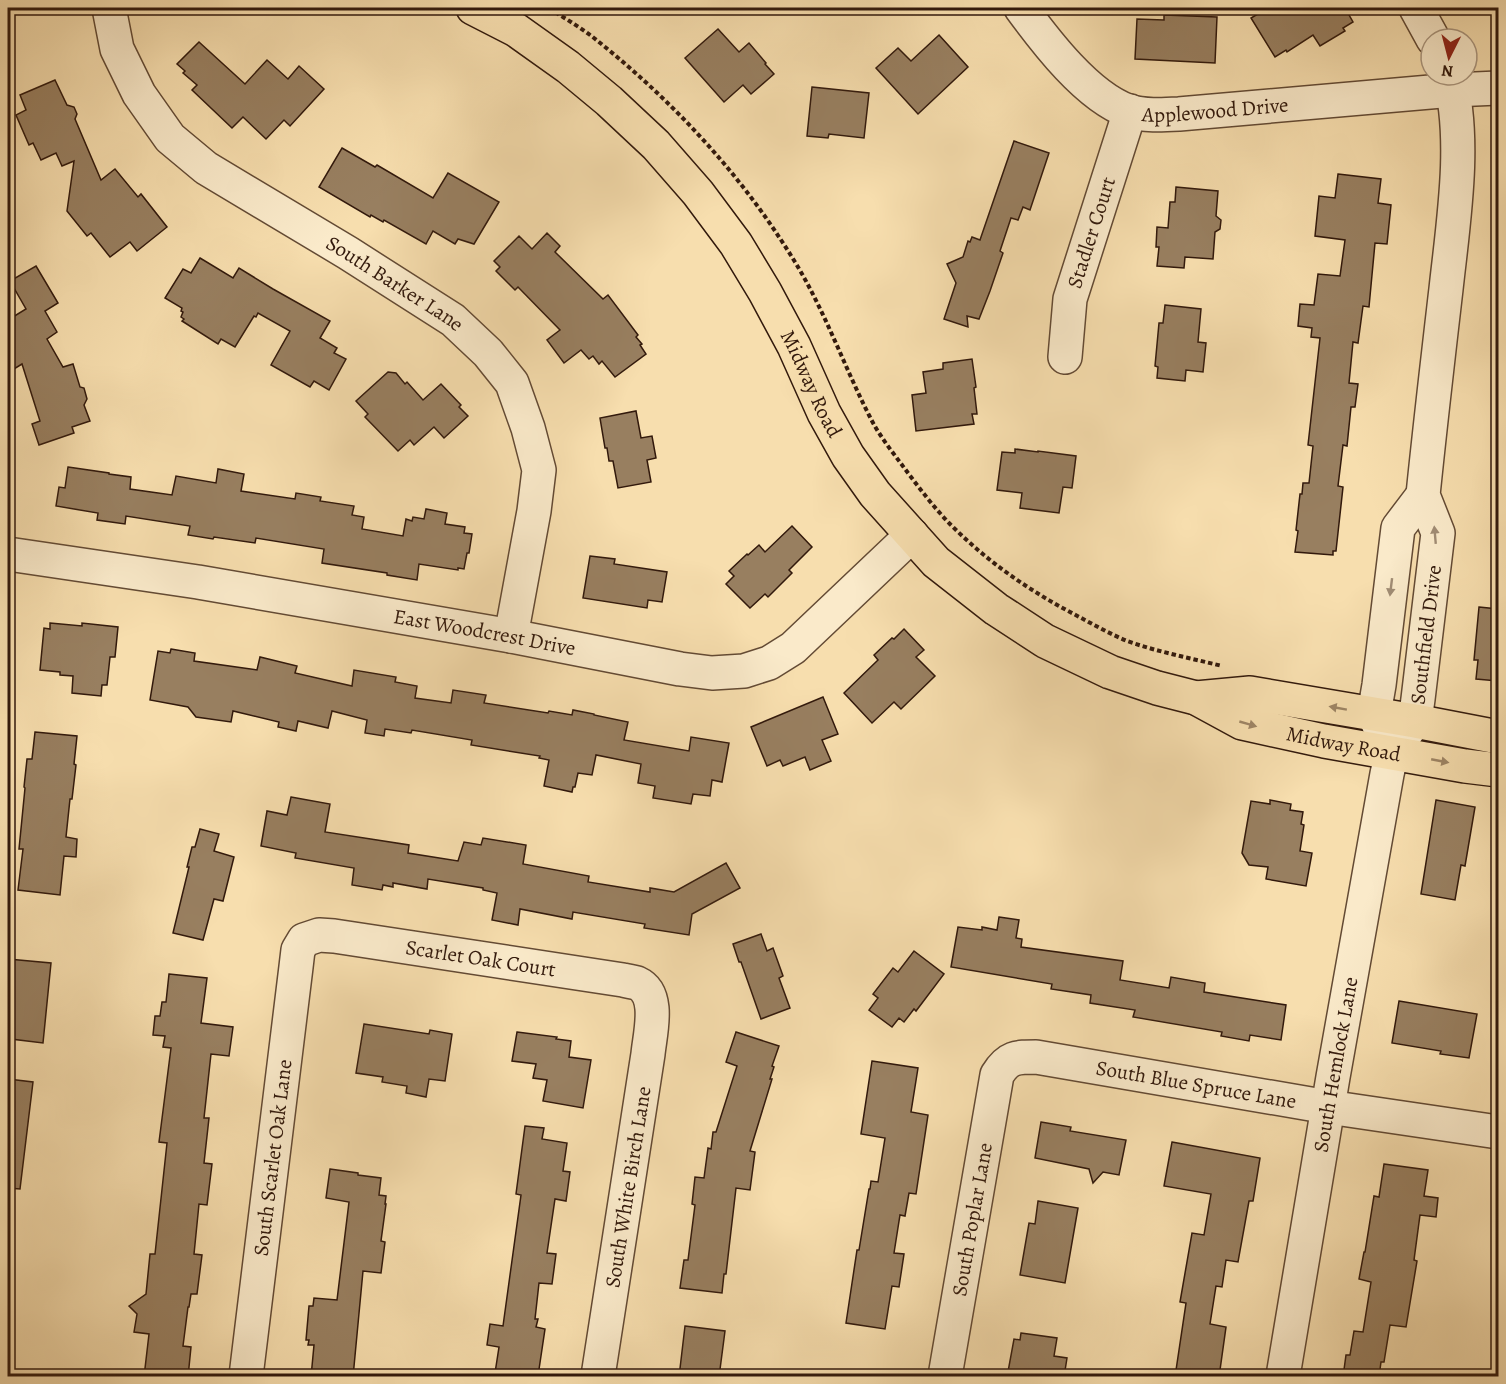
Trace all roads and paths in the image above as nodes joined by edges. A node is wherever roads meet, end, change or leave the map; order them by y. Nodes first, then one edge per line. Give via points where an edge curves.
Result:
1 (109, 8) edge
2 (473, 8) edge
3 (549, 8) edge
4 (1021, 8) edge
5 (1416, 8) edge
6 (1426, 27) edge
7 (1479, 86) edge
8 (1419, 87) edge
9 (1451, 87) edge
10 (1498, 88) edge
11 (1130, 111) junction
12 (1065, 357) dead end
13 (1423, 495) junction
14 (912, 535) junction
15 (8, 554) edge
16 (511, 636) junction
17 (1224, 666) dead end
18 (1196, 698) junction
19 (1374, 714) junction
20 (1415, 721) junction
21 (1498, 737) edge
22 (1392, 752) junction
23 (1498, 770) edge
24 (304, 940) joint
25 (650, 997) joint
26 (1004, 1063) joint
27 (1328, 1107) junction
28 (1498, 1132) edge
29 (246, 1377) edge
30 (598, 1377) edge
31 (945, 1377) edge
32 (1283, 1377) edge

1 - 16 street, South Barker Lane via 117,49 139,94 170,138 206,168 453,320 512,383 539,470
2 - 14 main road, Midway Road via 516,30 568,67 656,145 698,193 765,292 848,456
3 - 17 path via 654,88 706,141 751,197 797,264 873,423 952,526 1015,579 1092,624 1127,640
4 - 11 street, Applewood Drive via 1085,84 1108,102
5 - 6 street
7 - 10 street, Applewood Drive
8 - 11 street, Applewood Drive via 1179,114
9 - 13 street, Southfield Drive via 1457,143 1453,224
11 - 12 street, Stadler Court via 1070,299
13 -> 19 street, Southfield Drive via 1398,528
20 -> 13 street, Southfield Drive via 1438,533
14 - 16 street, East Woodcrest Drive via 793,648 769,663 744,671 680,669
14 - 18 main road, Midway Road via 936,562 1045,641 1110,672
15 - 16 street, East Woodcrest Drive
19 -> 18 main road, Midway Road via 1250,693
18 -> 22 main road, Midway Road via 1242,723
19 - 20 main road, Midway Road
19 - 22 street
20 - 21 main road, Midway Road
20 - 22 street, Southfield Drive
22 -> 23 main road, Midway Road
22 - 27 street, South Hemlock Lane
24 - 25 street, Scarlet Oak Court via 334,936 622,980 638,984
24 - 29 street, South Scarlet Oak Lane via 298,950
25 - 30 street, South White Birch Lane via 653,1009 648,1054
26 - 27 street, South Blue Spruce Lane via 1017,1057 1036,1057
26 - 31 street, South Poplar Lane via 997,1075
27 - 28 street, South Blue Spruce Lane
27 - 32 street, South Hemlock Lane

